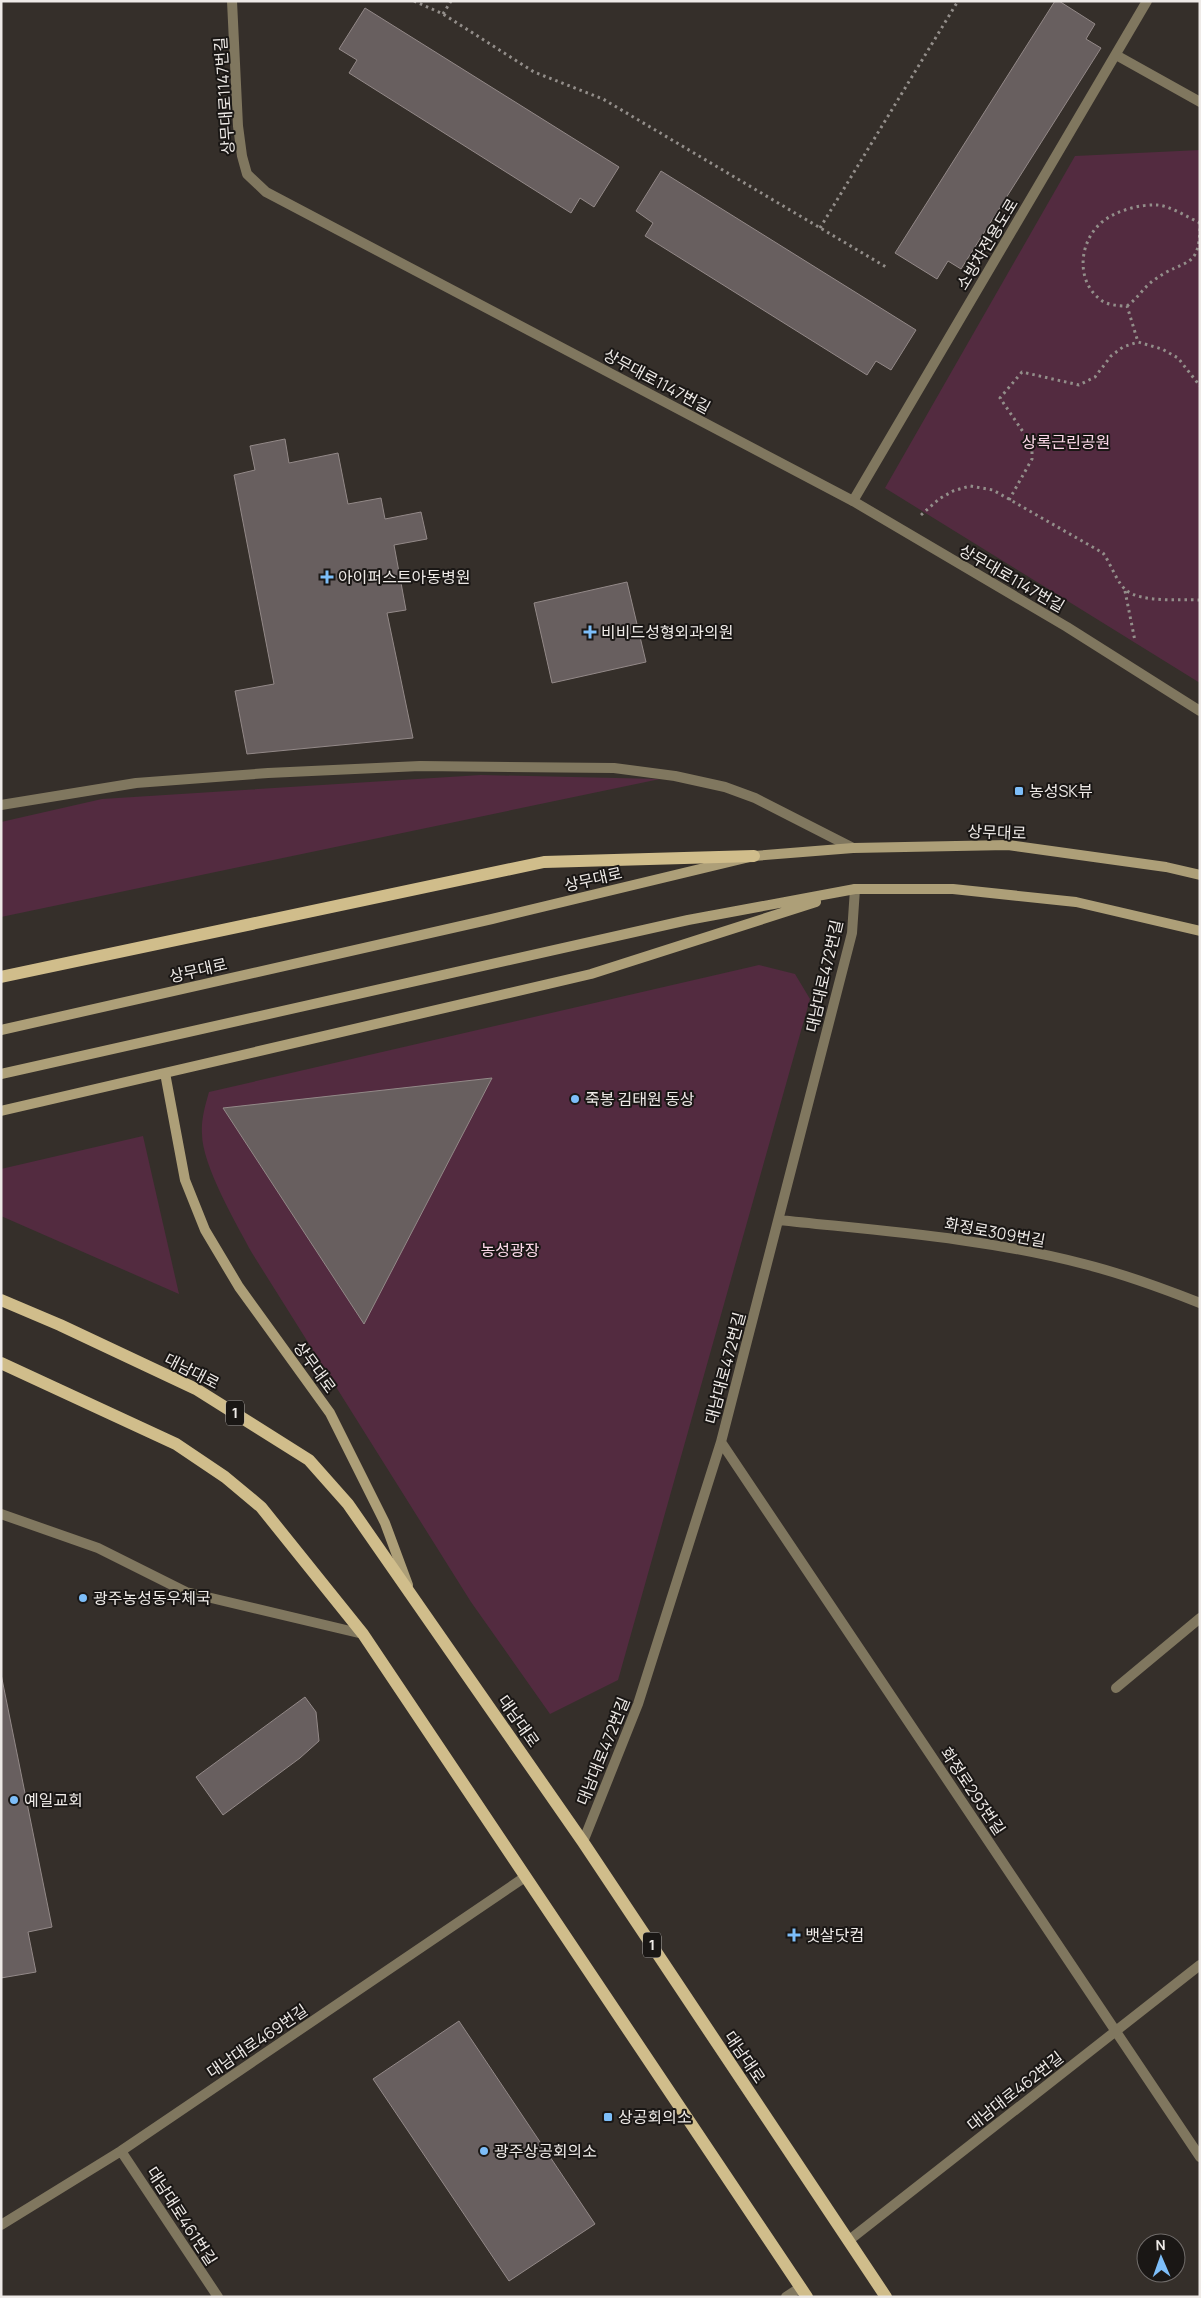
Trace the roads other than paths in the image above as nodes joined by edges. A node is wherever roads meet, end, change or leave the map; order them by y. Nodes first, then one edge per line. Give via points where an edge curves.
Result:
1 (232, 1) edge
2 (1147, 1) edge
3 (1116, 55) junction
4 (1200, 102) edge
5 (853, 501) junction
6 (1200, 711) edge
7 (1, 805) edge
8 (853, 848) junction
9 (754, 856) junction
10 (1200, 875) edge
11 (855, 889) junction
12 (1200, 931) edge
13 (1, 977) edge
14 (1, 1030) edge
15 (165, 1073) junction
16 (1, 1074) edge
17 (1, 1111) edge
18 (780, 1220) junction
19 (1, 1300) edge
20 (1200, 1303) edge
21 (1, 1363) edge
22 (721, 1442) junction
23 (1, 1514) edge
24 (412, 1597) junction
25 (1200, 1618) edge
26 (363, 1634) junction
27 (1116, 1688) dead end
28 (583, 1842) junction
29 (526, 1876) junction
30 (1200, 1964) edge
31 (1115, 2031) junction
32 (121, 2151) junction
33 (1200, 2157) edge
34 (1, 2225) edge
35 (848, 2241) junction
36 (804, 2292) edge
37 (218, 2297) edge
38 (786, 2297) edge
39 (886, 2297) edge

1 - 5 street, 상무대로1147번길 via 242,156 248,174 266,192
2 - 3 street, 소방차전용도로
3 - 4 street
3 - 5 street, 소방차전용도로
5 - 6 street, 상무대로1147번길
7 - 8 street via 136,783 268,773 420,766 614,768 725,787 755,798
8 - 9 street, 상무대로
8 - 10 street, 상무대로 via 1008,845 1166,867
9 - 13 main road via 544,862
9 - 14 street, 상무대로
11 - 12 street via 953,889 1076,902
11 - 15 street via 591,974
11 - 16 street via 688,920
11 - 18 street, 대남대로472번길 via 852,934
15 - 17 street
15 - 24 street, 상무대로 via 185,1180 205,1230 239,1287 330,1413 385,1522
18 - 20 street, 화정로309번길 via 939,1236 1015,1249 1084,1264
18 - 22 street, 대남대로472번길
19 - 24 main road, 대남대로 / 1 via 196,1389 309,1460 348,1504
21 - 26 main road via 176,1444 225,1477 261,1508
22 - 28 street, 대남대로472번길 via 638,1704
22 - 31 street, 화정로293번길
23 - 26 street via 98,1548 186,1592
24 - 28 main road, 대남대로 / 1
25 - 27 street
26 - 29 main road
28 - 35 main road, 대남대로 / 1
29 - 32 street, 대남대로469번길
29 - 36 main road
30 - 31 street, 대남대로462번길
31 - 33 street, 화정로293번길
31 - 35 street, 대남대로462번길
32 - 34 street, 대남대로469번길
32 - 37 street, 대남대로461번길
35 - 39 main road, 대남대로 / 1
36 - 38 street

